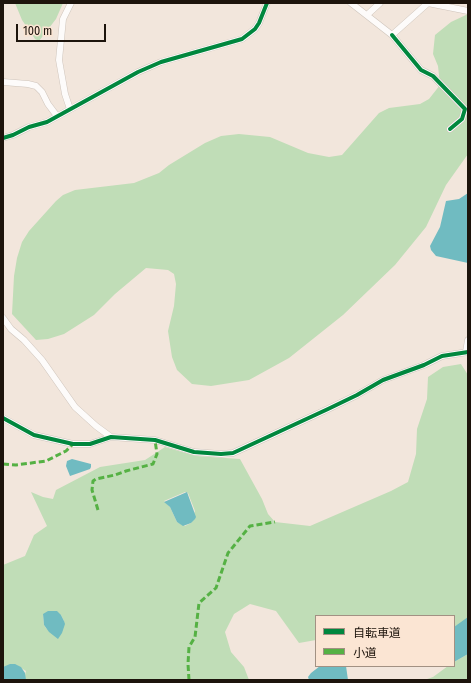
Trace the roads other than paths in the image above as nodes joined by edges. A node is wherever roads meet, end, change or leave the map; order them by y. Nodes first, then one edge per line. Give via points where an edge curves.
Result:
1 (71, 3) edge
2 (267, 3) edge
3 (351, 3) edge
4 (380, 3) edge
5 (428, 3) edge
6 (445, 5) edge
7 (468, 11) edge
8 (367, 15) junction
9 (392, 35) junction
10 (3, 82) edge
11 (70, 109) junction
12 (57, 116) junction
13 (450, 130) dead end
14 (3, 138) edge
15 (3, 318) edge
16 (468, 340) edge
17 (467, 352) edge
18 (3, 418) edge
19 (111, 437) junction

1 - 11 street via 63,19 58,60
2 - 11 street via 262,19 255,29 242,38 161,62
3 - 8 street
4 - 8 street
5 - 6 street
5 - 9 street
6 - 7 street
8 - 9 street
9 - 13 street via 421,70 433,76 465,109 462,119
10 - 12 street via 36,86
11 - 12 street
12 - 14 street
15 - 19 street via 42,360 74,407
16 - 17 street
17 - 19 street via 442,356 383,380 334,407 234,453 194,452 155,440
18 - 19 street via 34,435 73,444 90,444

